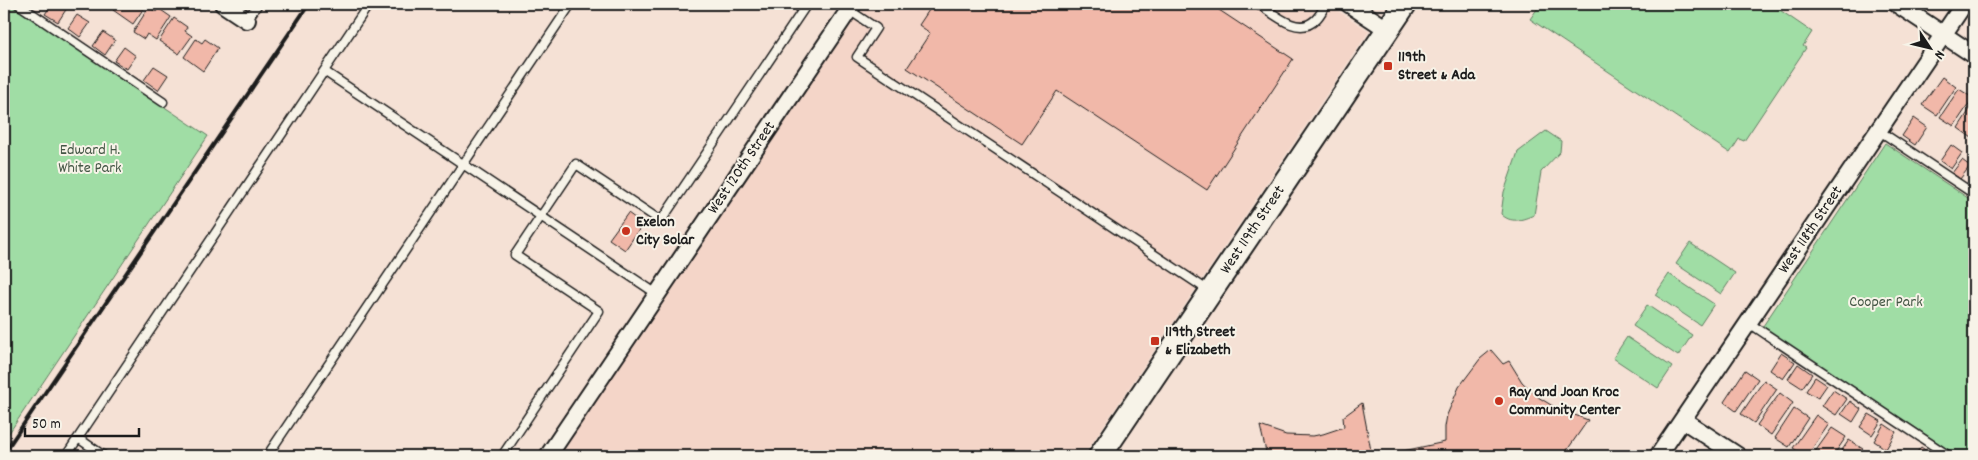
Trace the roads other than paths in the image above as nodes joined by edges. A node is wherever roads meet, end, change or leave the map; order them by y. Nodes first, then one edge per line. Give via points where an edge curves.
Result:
1 (18, 4) edge
2 (223, 4) edge
3 (258, 4) edge
4 (369, 4) edge
5 (571, 4) edge
6 (807, 4) edge
7 (1259, 4) edge
8 (1326, 4) edge
9 (1349, 4) edge
10 (1405, 4) edge
11 (1897, 4) edge
12 (1964, 4) edge
13 (851, 7) edge
14 (247, 20) joint
15 (1387, 29) junction
16 (1943, 34) junction
17 (1974, 55) edge
18 (324, 71) junction
19 (163, 102) dead end
20 (1878, 130) junction
21 (463, 164) junction
22 (1974, 194) edge
23 (541, 216) junction
24 (1211, 292) junction
25 (657, 294) junction
26 (1749, 322) junction
27 (1683, 420) junction
28 (78, 438) junction
29 (66, 456) edge
30 (104, 456) edge
31 (268, 456) edge
32 (502, 456) edge
33 (548, 456) edge
34 (1100, 456) edge
35 (1658, 456) edge
36 (1738, 456) edge
37 (1949, 456) edge

1 - 19 lane
2 - 14 street
3 - 14 lane
4 - 18 lane
5 - 21 lane
6 - 23 lane via 661,222 576,164
7 - 8 lane via 1284,21 1301,26 1316,20
9 - 15 street
10 - 15 street, West 119th Street
11 - 16 street
12 - 16 street, West 118th Street
13 - 24 lane via 876,28 857,57
13 - 25 street, West 120th Street
15 - 24 street, West 119th Street
16 - 17 street
16 - 20 street, West 118th Street
18 - 21 lane
18 - 28 lane
20 - 22 lane
20 - 26 street, West 118th Street
21 - 23 lane
21 - 31 lane
23 - 25 lane
23 - 32 lane via 515,255 599,311
24 - 34 street, West 119th Street
25 - 33 street, West 120th Street
26 - 27 street, West 118th Street
26 - 37 lane
27 - 35 street, West 118th Street
27 - 36 street
28 - 29 lane
28 - 30 lane

